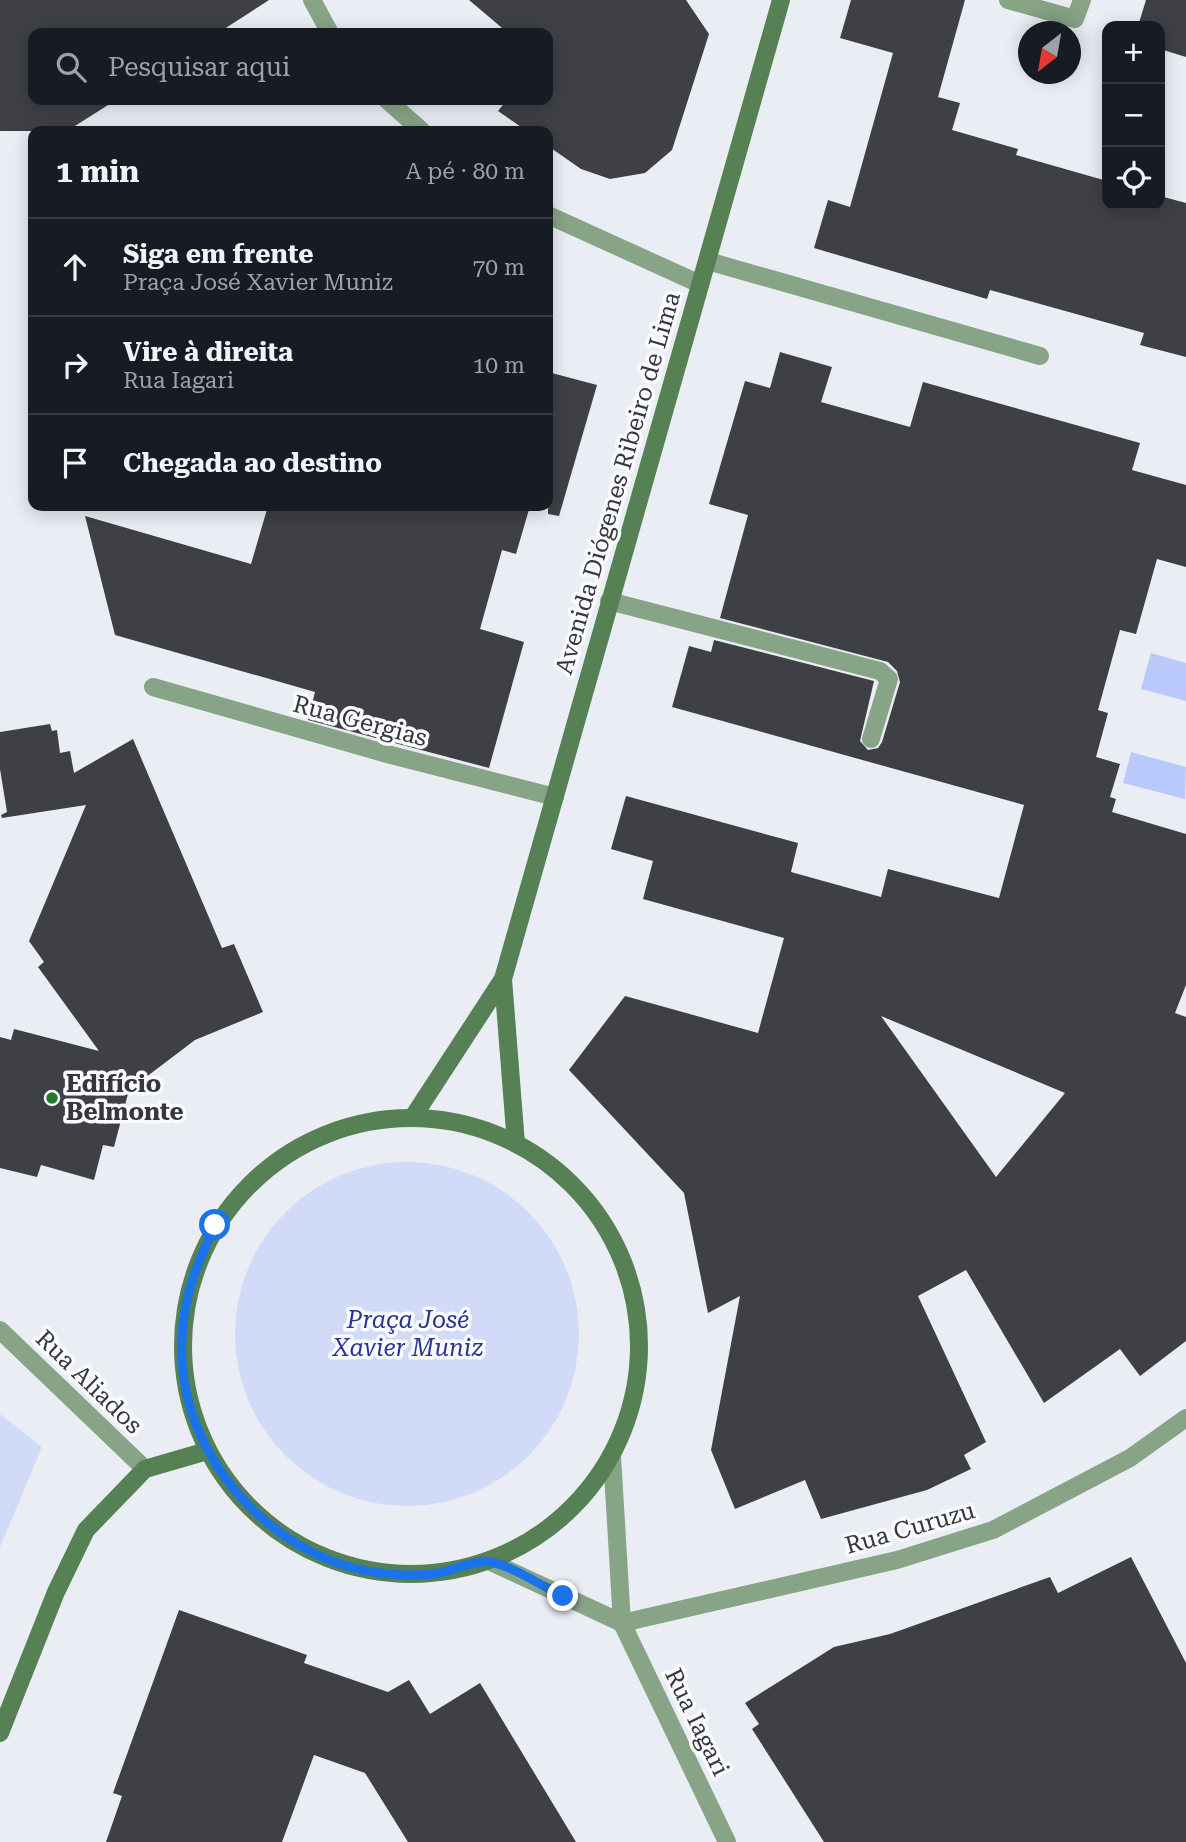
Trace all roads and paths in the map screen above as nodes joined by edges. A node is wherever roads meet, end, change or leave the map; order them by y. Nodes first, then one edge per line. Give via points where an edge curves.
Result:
1 (312, 0) edge
2 (781, 0) edge
3 (1007, 0) edge
4 (1082, 0) edge
5 (327, 28) edge
6 (393, 105) edge
7 (416, 126) edge
8 (553, 217) edge
9 (708, 261) junction
10 (700, 284) junction
11 (1040, 356) dead end
12 (610, 601) junction
13 (153, 687) dead end
14 (871, 739) dead end
15 (555, 797) junction
16 (503, 979) junction
17 (413, 1117) junction
18 (516, 1143) junction
19 (0, 1330) edge
20 (1186, 1418) edge
21 (207, 1451) junction
22 (612, 1457) junction
23 (145, 1469) junction
24 (489, 1561) junction
25 (622, 1623) junction
26 (0, 1733) edge
27 (727, 1842) edge

1 - 5 street
2 - 9 main road, Avenida Diógenes Ribeiro de Lima
3 - 4 street via 1073,19
6 - 7 street
8 - 10 street
9 - 10 main road, Avenida Diógenes Ribeiro de Lima
9 - 11 street
10 - 12 main road, Avenida Diógenes Ribeiro de Lima
12 - 14 street via 880,671 889,679
12 - 15 main road, Avenida Diógenes Ribeiro de Lima
13 - 15 street, Rua Gergias
15 - 16 main road, Avenida Diógenes Ribeiro de Lima
16 - 17 main road, Avenida Diógenes Ribeiro de Lima
16 - 18 main road, Avenida Diógenes Ribeiro de Lima
17 - 18 main road via 459,1123
17 - 21 main road via 355,1125 299,1146 252,1180 215,1225 191,1279 181,1338 187,1395
18 - 22 main road via 559,1172 595,1211 621,1255 636,1305 640,1357 632,1409
19 - 23 street, Rua Aliados
20 - 25 street, Rua Curuzu via 1130,1458 993,1530 897,1560
21 - 23 main road
21 - 24 main road via 238,1496 279,1533 327,1559 380,1573 422,1574
22 - 24 main road via 560,1520
22 - 25 street, Rua Iagari
23 - 26 main road via 86,1530
24 - 25 street
25 - 27 street, Rua Iagari

